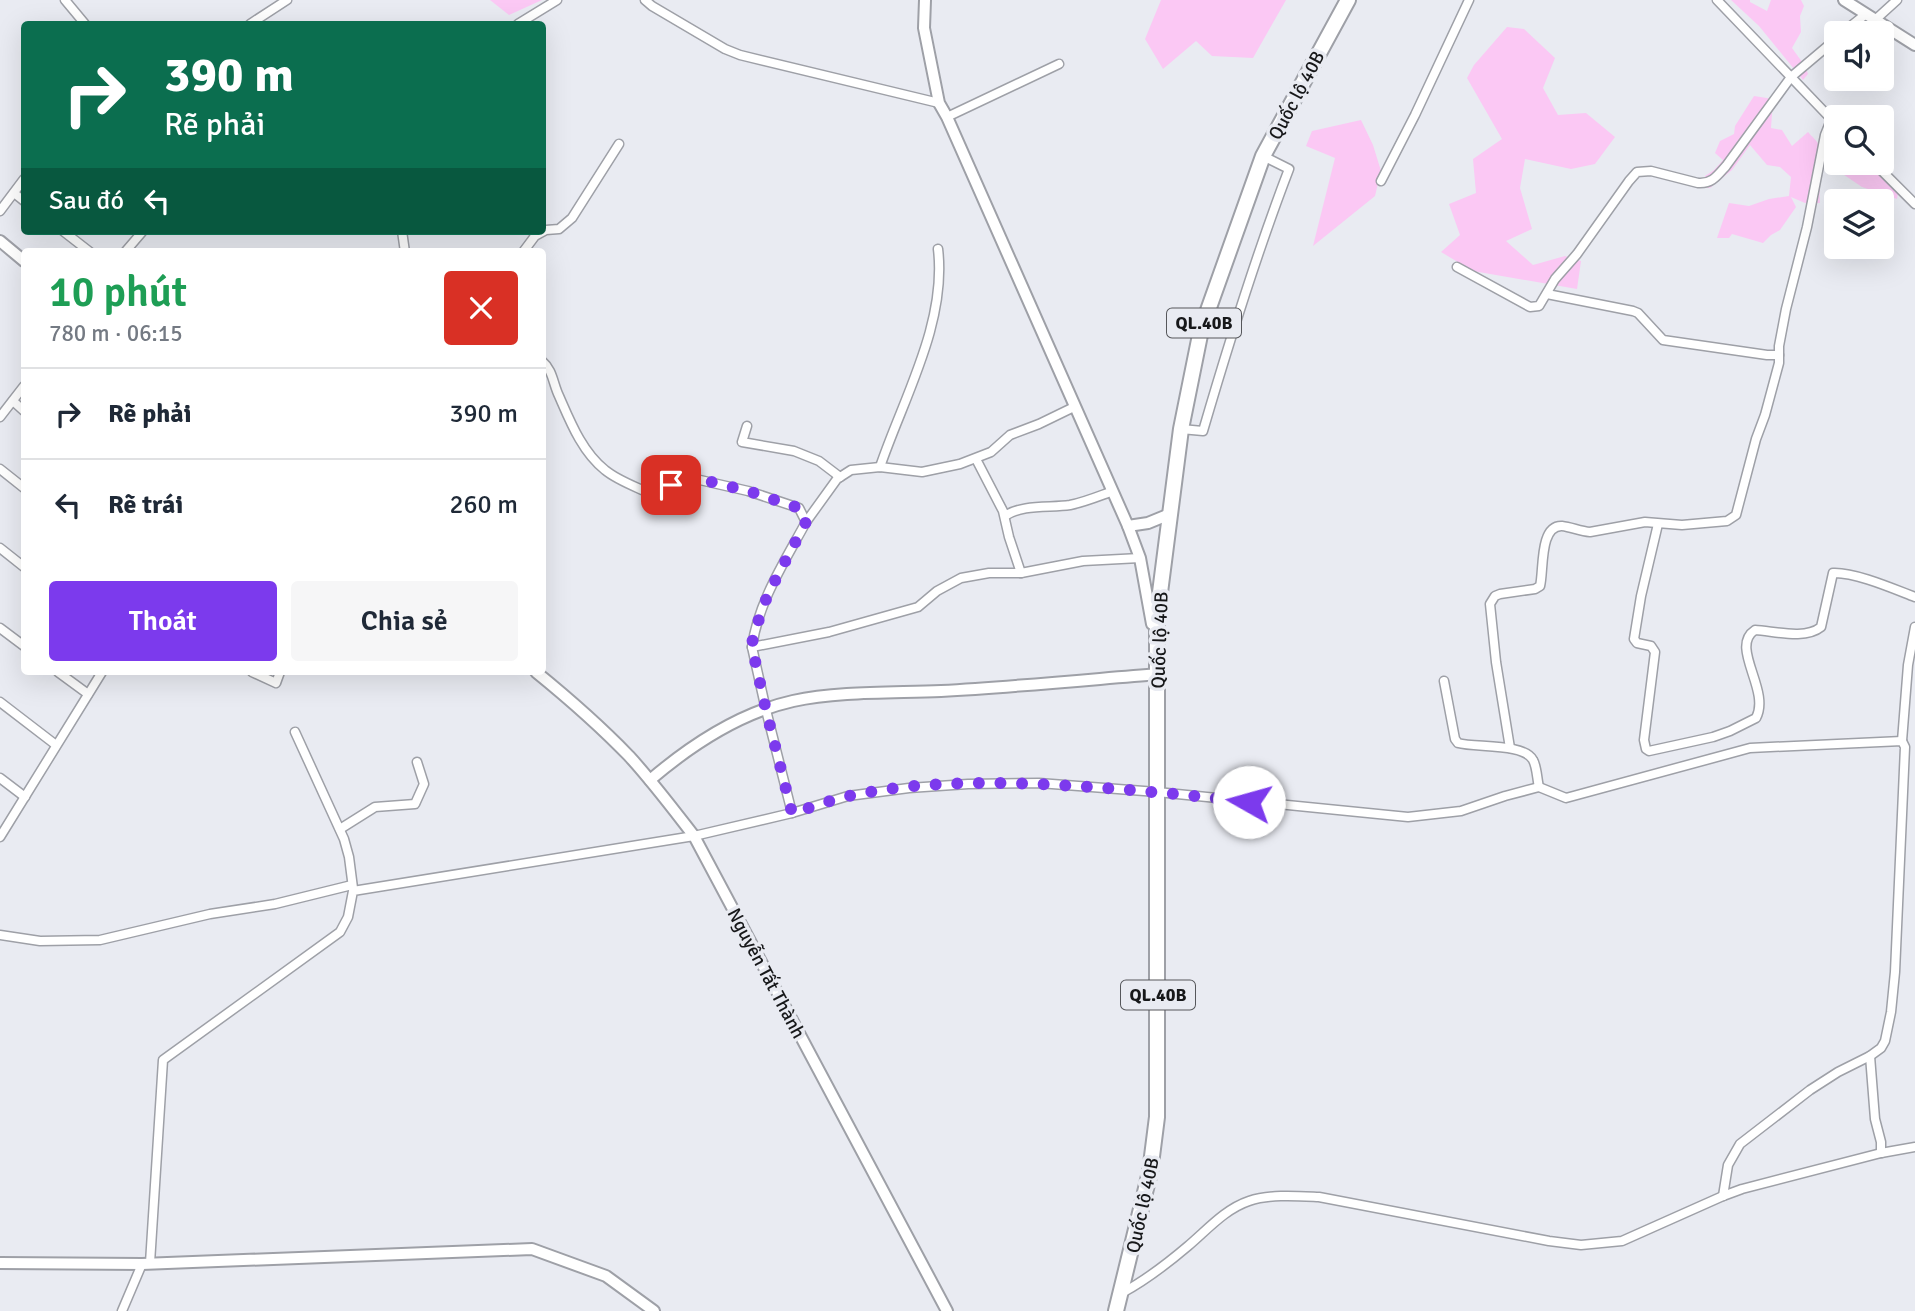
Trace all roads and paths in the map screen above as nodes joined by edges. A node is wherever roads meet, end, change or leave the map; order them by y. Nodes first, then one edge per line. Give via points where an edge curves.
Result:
1 (65, 0) edge
2 (287, 0) edge
3 (557, 0) edge
4 (645, 0) edge
5 (925, 0) edge
6 (1348, 0) edge
7 (1468, 0) edge
8 (1717, 0) edge
9 (1844, 0) edge
10 (1897, 0) edge
11 (1870, 17) junction
12 (82, 21) edge
13 (255, 21) edge
14 (523, 21) edge
15 (1863, 21) edge
16 (1915, 45) edge
17 (1824, 49) edge
18 (1059, 64) dead end
19 (1791, 77) junction
20 (939, 103) junction
21 (1824, 112) edge
22 (947, 117) junction
23 (1824, 140) edge
24 (619, 144) dead end
25 (1263, 156) junction
26 (1886, 175) edge
27 (1381, 181) dead end
28 (21, 184) edge
29 (14, 193) junction
30 (21, 199) edge
31 (1915, 204) edge
32 (0, 211) edge
33 (546, 230) edge
34 (68, 235) edge
35 (0, 241) edge
36 (85, 248) edge
37 (938, 250) dead end
38 (21, 258) edge
39 (1457, 267) dead end
40 (1547, 293) junction
41 (1779, 355) junction
42 (546, 367) edge
43 (21, 390) edge
44 (13, 401) junction
45 (1074, 407) junction
46 (21, 408) edge
47 (0, 417) edge
48 (747, 426) dead end
49 (1181, 429) junction
50 (976, 459) junction
51 (880, 467) junction
52 (0, 470) edge
53 (840, 477) junction
54 (21, 486) edge
55 (1113, 491) junction
56 (1170, 514) junction
57 (1005, 516) junction
58 (806, 522) junction
59 (1658, 524) junction
60 (1128, 526) junction
61 (0, 548) edge
62 (1140, 558) junction
63 (21, 565) edge
64 (1021, 573) junction
65 (1915, 597) edge
66 (1915, 627) edge
67 (0, 628) edge
68 (21, 644) edge
69 (752, 647) junction
70 (1158, 674) junction
71 (62, 675) edge
72 (100, 675) edge
73 (259, 675) edge
74 (279, 675) edge
75 (539, 675) edge
76 (1444, 681) dead end
77 (88, 694) junction
78 (0, 702) edge
79 (766, 710) junction
80 (295, 732) dead end
81 (1902, 741) junction
82 (57, 745) junction
83 (1510, 748) junction
84 (416, 762) dead end
85 (0, 778) edge
86 (650, 780) junction
87 (1539, 787) junction
88 (1157, 792) junction
89 (25, 797) junction
90 (792, 813) junction
91 (340, 829) junction
92 (694, 836) junction
93 (0, 837) edge
94 (353, 888) junction
95 (0, 934) edge
96 (1870, 1056) junction
97 (1915, 1147) edge
98 (1881, 1153) junction
99 (1723, 1195) junction
100 (0, 1263) edge
101 (146, 1264) junction
102 (1122, 1293) junction
103 (122, 1311) edge
104 (654, 1311) edge
105 (947, 1311) edge
106 (1116, 1311) edge

1 - 12 street
2 - 13 street
3 - 14 street
4 - 20 street via 733,52
5 - 20 main road via 924,28
6 - 25 highway, Quốc lộ 40B / QL.40B
7 - 27 street
8 - 19 street
9 - 11 main road
10 - 11 street
11 - 15 street
11 - 16 main road
17 - 19 street
18 - 22 street
19 - 21 street
19 - 40 street via 1714,180 1698,183 1651,171 1637,173
20 - 22 main road
22 - 45 main road
23 - 41 street
24 - 33 street via 572,218 559,229
25 - 49 highway, Quốc lộ 40B / QL.40B via 1201,330
25 - 49 street via 1289,169 1203,431
26 - 31 street
28 - 29 street
29 - 30 street
29 - 32 street
34 - 36 street
35 - 38 main road
37 - 51 street via 940,278 934,314
39 - 40 street via 1530,307 1539,306
40 - 41 street via 1638,313 1663,340
41 - 59 street via 1736,515 1727,520
42 - 58 street via 578,435 593,460 606,471 649,493 687,477 711,481 799,508
43 - 44 street
44 - 46 street
44 - 47 street
45 - 50 street via 1010,435
45 - 55 main road
48 - 53 street via 742,442 794,452 819,461
49 - 56 highway, Quốc lộ 40B / QL.40B
50 - 51 street via 922,472
50 - 57 street
51 - 53 street via 851,470
52 - 54 street
53 - 58 street
55 - 57 street via 1082,502 1017,510
55 - 60 main road
56 - 60 main road
56 - 70 highway, Quốc lộ 40B / QL.40B via 1157,616
57 - 64 street
58 - 69 street via 768,594
59 - 65 street via 1634,639 1655,652 1644,740 1649,751 1713,737 1756,718 1759,693 1745,651 1750,634 1755,630 1800,634 1818,630 1833,573
59 - 83 street via 1645,522 1590,532 1557,526 1547,535 1540,586 1491,600
60 - 62 main road
61 - 63 street
62 - 64 street via 1083,561
62 - 70 main road
64 - 69 street via 961,578 918,607
66 - 81 street
67 - 68 street
69 - 79 street
70 - 79 main road via 832,696
70 - 88 highway, Quốc lộ 40B / QL.40B
71 - 77 street
72 - 77 street
73 - 74 street via 276,683
75 - 86 main road, Nguyễn Tất Thành
76 - 83 street via 1458,743
77 - 82 street
78 - 82 street
79 - 86 main road via 729,724
79 - 90 street
80 - 91 street
81 - 87 street via 1750,748 1566,798
81 - 96 street via 1895,972 1888,1032 1881,1048
82 - 89 street
83 - 87 street via 1532,757
84 - 91 street via 424,784 415,804 375,807
85 - 89 street
86 - 92 main road, Nguyễn Tất Thành
87 - 88 street via 1461,811 1408,817
88 - 90 street via 968,783 848,796
88 - 102 highway, Quốc lộ 40B / QL.40B via 1157,1117 1150,1172
89 - 93 street
90 - 92 street
91 - 94 street
92 - 94 street
92 - 105 main road, Nguyễn Tất Thành
94 - 95 street via 100,940 49,941
94 - 101 street via 340,932 163,1060
96 - 98 street
96 - 99 street via 1810,1090 1747,1137 1728,1164
97 - 98 street
98 - 99 street
99 - 102 street via 1622,1241 1580,1245 1319,1197 1252,1200 1219,1218 1161,1268
100 - 101 main road
101 - 103 street
101 - 104 main road via 532,1249 606,1276
102 - 106 highway, Quốc lộ 40B / QL.40B

